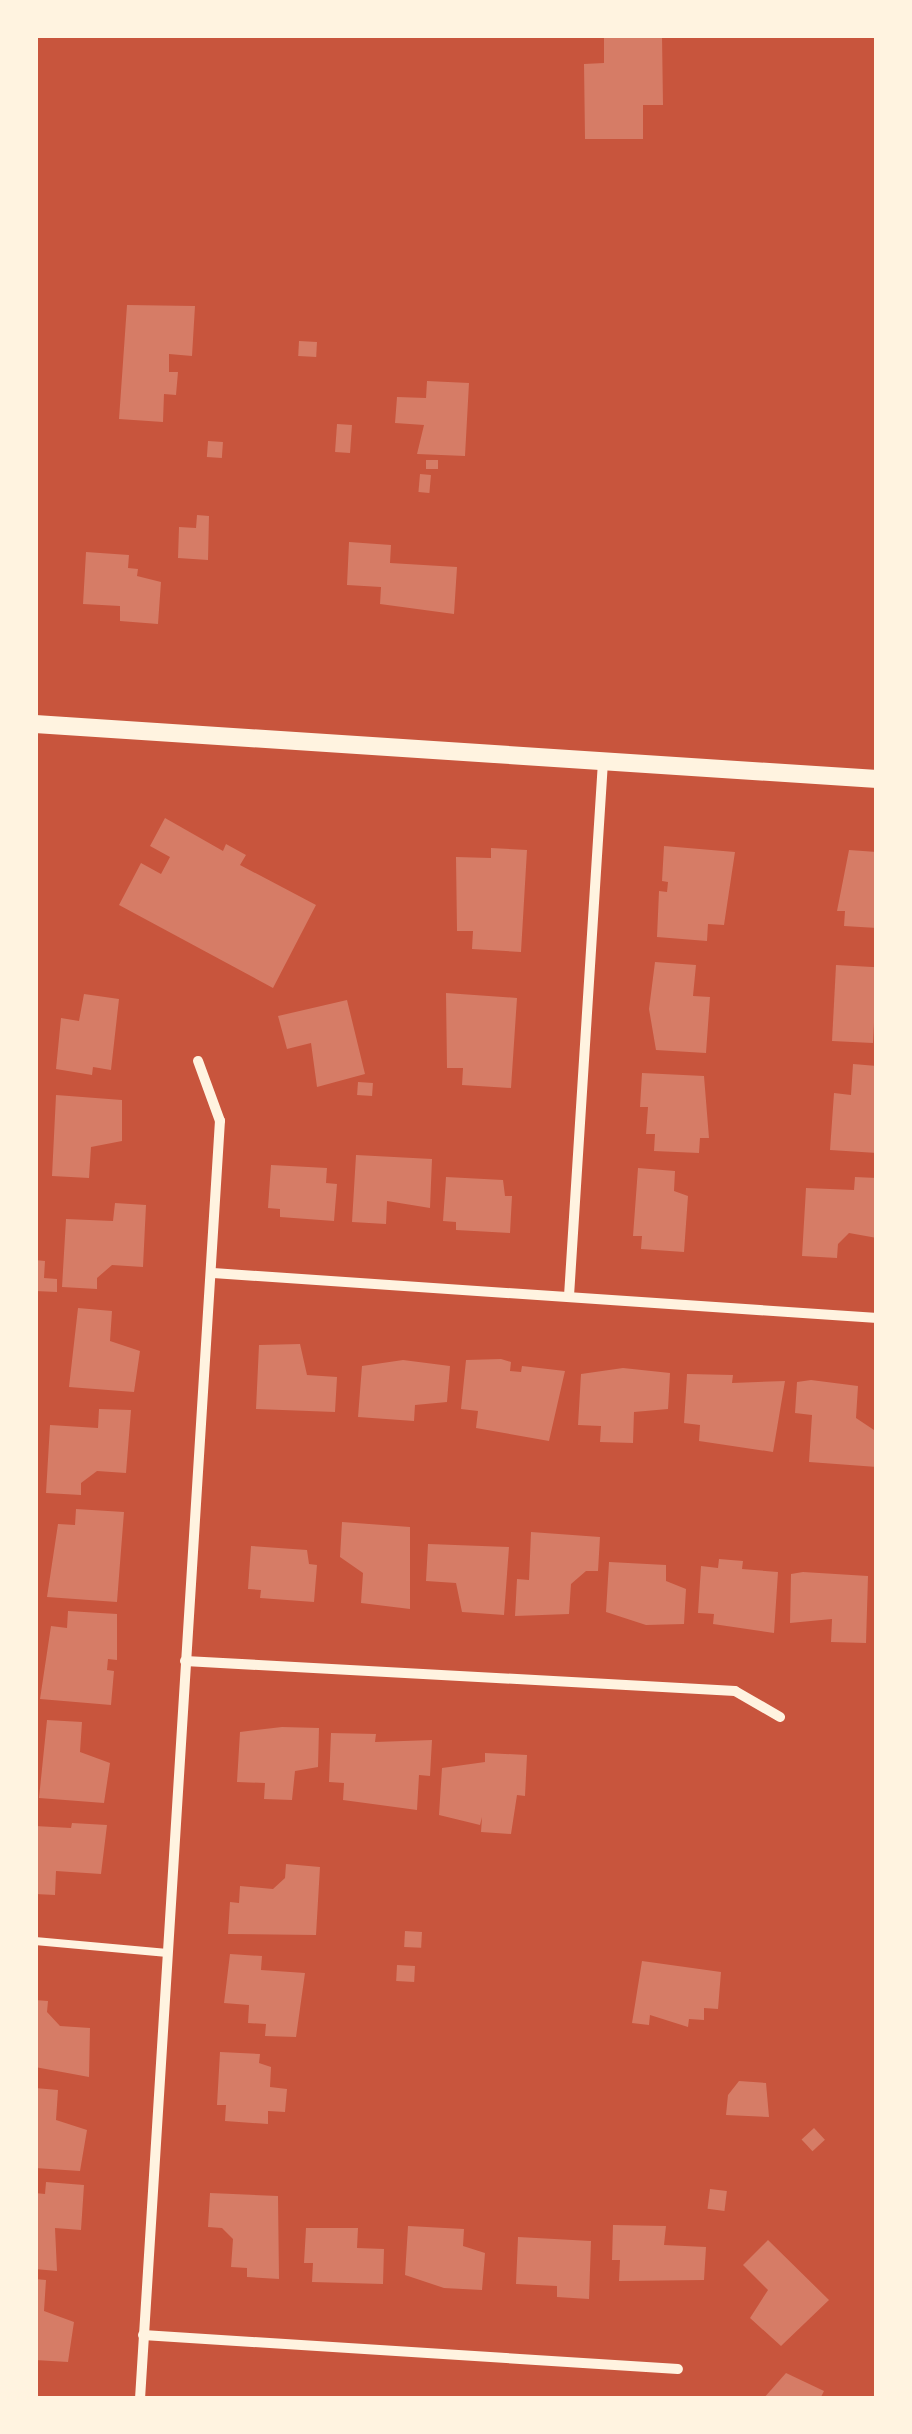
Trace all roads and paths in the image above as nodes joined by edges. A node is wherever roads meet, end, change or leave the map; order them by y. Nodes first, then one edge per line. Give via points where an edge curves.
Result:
1 (35, 724) edge
2 (603, 760) junction
3 (877, 779) edge
4 (198, 1061) dead end
5 (212, 1273) junction
6 (568, 1296) junction
7 (877, 1318) edge
8 (184, 1661) junction
9 (780, 1718) dead end
10 (35, 1941) edge
11 (167, 1953) junction
12 (143, 2335) junction
13 (678, 2370) dead end
14 (140, 2399) edge

1 - 2 street
2 - 3 street
2 - 6 street
4 - 5 street via 220,1122
5 - 6 street
5 - 8 street
6 - 7 street
8 - 9 street via 734,1691
8 - 11 street
10 - 11 lane
11 - 12 street
12 - 13 street
12 - 14 street

